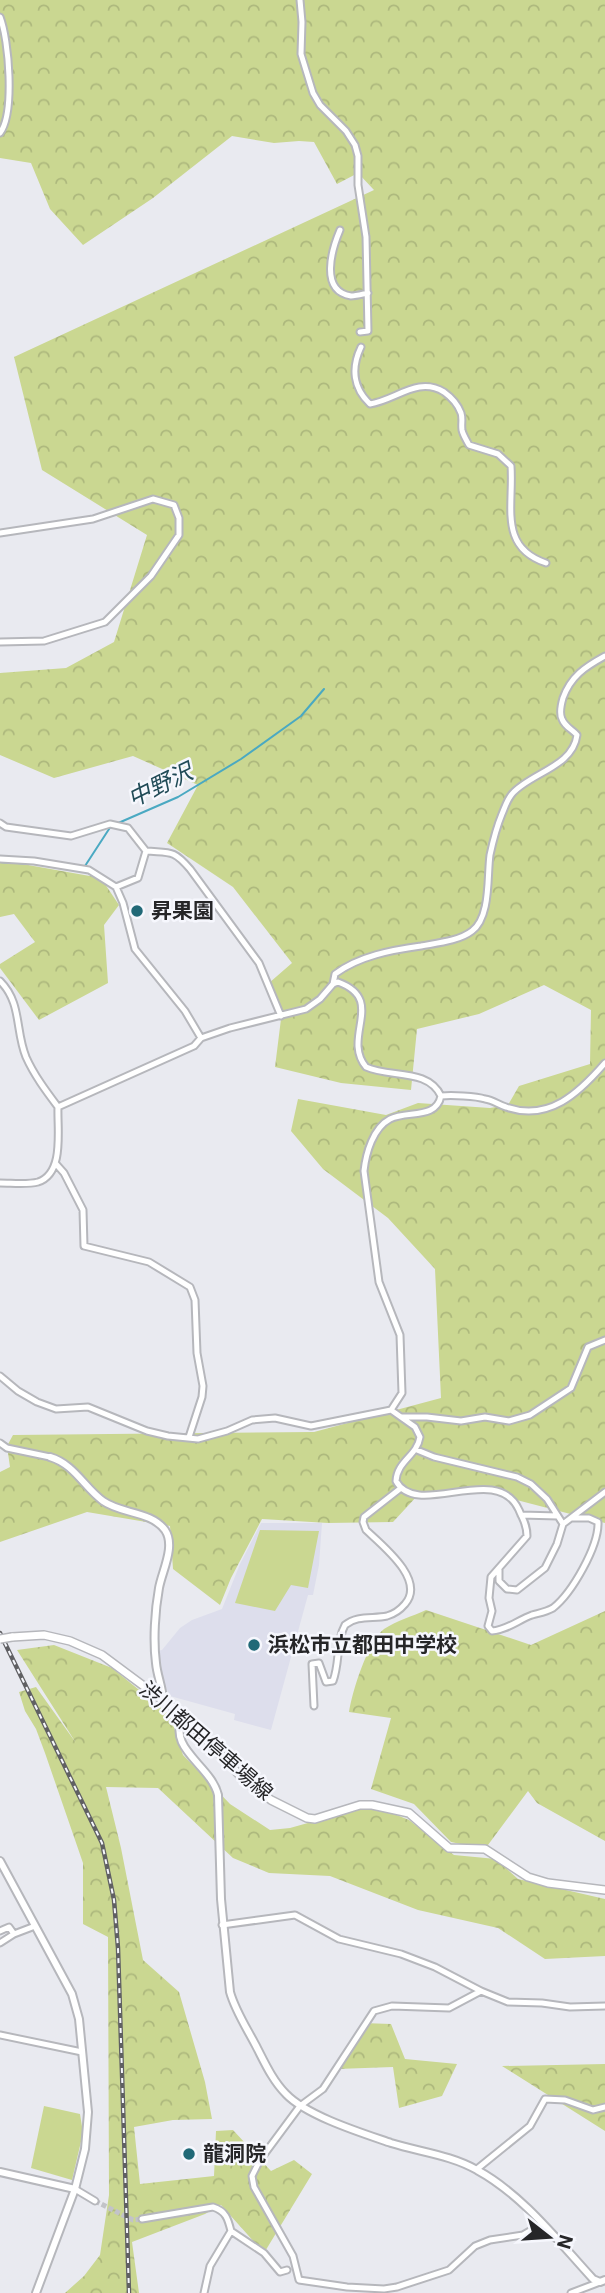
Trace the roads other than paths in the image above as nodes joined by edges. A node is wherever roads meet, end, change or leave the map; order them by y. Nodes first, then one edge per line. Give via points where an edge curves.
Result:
1 (300, 0) edge
2 (0, 17) edge
3 (0, 133) edge
4 (340, 230) dead end
5 (368, 293) junction
6 (360, 332) dead end
7 (361, 347) dead end
8 (0, 533) edge
9 (546, 564) dead end
10 (0, 642) edge
11 (605, 656) edge
12 (0, 823) edge
13 (146, 850) junction
14 (0, 859) edge
15 (116, 887) junction
16 (0, 981) edge
17 (333, 984) junction
18 (281, 1016) junction
19 (201, 1038) junction
20 (605, 1063) edge
21 (441, 1096) junction
22 (58, 1107) junction
23 (56, 1164) junction
24 (0, 1183) edge
25 (605, 1340) edge
26 (0, 1376) edge
27 (391, 1410) junction
28 (402, 1417) junction
29 (189, 1437) junction
30 (0, 1443) edge
31 (3, 1448) edge
32 (417, 1450) junction
33 (50, 1457) joint
34 (401, 1488) junction
35 (605, 1492) edge
36 (521, 1515) junction
37 (558, 1516) junction
38 (571, 1518) junction
39 (564, 1524) junction
40 (499, 1570) junction
41 (0, 1639) edge
42 (163, 1699) junction
43 (314, 1706) dead end
44 (184, 1716) junction
45 (0, 1861) edge
46 (605, 1890) edge
47 (222, 1925) junction
48 (35, 1926) junction
49 (0, 1931) edge
50 (14, 1934) junction
51 (0, 1943) edge
52 (481, 1991) junction
53 (605, 2006) edge
54 (0, 2035) edge
55 (82, 2052) junction
56 (300, 2106) junction
57 (605, 2107) edge
58 (477, 2169) junction
59 (0, 2172) edge
60 (75, 2189) junction
61 (95, 2201) tunnel mouth
62 (142, 2219) tunnel mouth
63 (542, 2224) junction
64 (231, 2231) junction
65 (286, 2270) dead end
66 (603, 2281) edge
67 (384, 2289) junction
68 (36, 2293) edge
69 (204, 2293) edge
70 (392, 2293) edge
71 (571, 2293) edge

1 - 5 street via 299,44 313,93 346,131 358,156
2 - 3 street via 8,52 9,98
4 - 5 street via 330,267 332,280 340,291 352,296
5 - 6 street via 368,331
7 - 9 street via 354,371 359,394 370,404 429,385 450,396 460,411 468,445 498,454 511,466 513,533 524,553
8 - 10 street via 93,519 153,499 174,505 179,518 179,535 150,576 105,622 44,641
11 - 17 street via 573,677 566,689 561,717 577,735 574,746 509,798 493,842 486,897 476,928 441,942 365,959 335,974
12 - 13 street via 71,836 110,824 122,826
13 - 15 street via 138,878
13 - 18 street via 179,855 258,963
14 - 15 street via 89,870
15 - 19 street via 135,949
16 - 22 street via 17,1008 26,1057
17 - 18 street via 314,1004
17 - 21 street via 346,986 361,1001 357,1048 366,1067 414,1076 437,1088
18 - 19 street
19 - 22 street via 194,1046
20 - 21 street via 572,1097 536,1111 505,1107 484,1098
21 - 27 street via 430,1111 388,1120 381,1126 364,1171 375,1264 400,1335 402,1393
22 - 23 street
23 - 24 street via 41,1181
23 - 29 street via 83,1210 84,1246 149,1262 190,1287 203,1386
25 - 28 street via 588,1347 571,1388 530,1415 509,1421
26 - 29 street via 18,1391 55,1409 88,1406 147,1431
27 - 28 street
27 - 29 street via 311,1426 275,1418 252,1420 207,1438
28 - 32 street via 421,1437
30 - 31 street
31 - 33 street
32 - 34 street via 398,1467 396,1481
32 - 37 street via 517,1477 531,1484
33 - 42 street via 65,1463 102,1500 157,1523 168,1536 158,1591 156,1644
34 - 36 street via 425,1495 489,1490 510,1498
34 - 43 street via 363,1522 408,1576 410,1596 396,1613 359,1618 345,1625 333,1681 326,1682 319,1663 312,1664
35 - 38 street
36 - 37 street
36 - 40 street via 527,1536
37 - 39 street
38 - 39 street
38 - 40 street via 598,1522 598,1532 576,1581 554,1607 495,1631 488,1629 492,1611 489,1587
39 - 40 street via 545,1568 517,1590 507,1589 499,1581
41 - 42 main road, 渋川都田停車場線, bridge via 44,1635 70,1641 102,1655
42 - 44 main road, 渋川都田停車場線
44 - 46 main road, 渋川都田停車場線 via 245,1781 307,1818 360,1805 409,1813 449,1848 485,1849 528,1877
44 - 47 street via 178,1730 184,1748 216,1784
45 - 48 street
47 - 52 street via 295,1915 339,1939 401,1954
47 - 56 street via 233,2004 270,2074
48 - 50 street
48 - 55 street via 72,1994
49 - 50 street via 9,1927
50 - 51 street
52 - 53 street via 508,2002
52 - 56 street via 449,2008 378,2008 323,2089
54 - 55 street
55 - 60 street via 88,2130
56 - 58 street via 391,2143
56 - 67 street via 252,2176 261,2201 293,2256 299,2280
57 - 58 street via 593,2109 545,2099 530,2126
58 - 63 street
59 - 60 street
60 - 61 street
60 - 68 street
62 - 64 street via 213,2207 228,2216
63 - 66 street via 593,2279
63 - 67 street via 523,2235 475,2246 449,2270
64 - 65 street via 264,2253 280,2272
64 - 69 street via 210,2266
66 - 71 street
67 - 70 street

